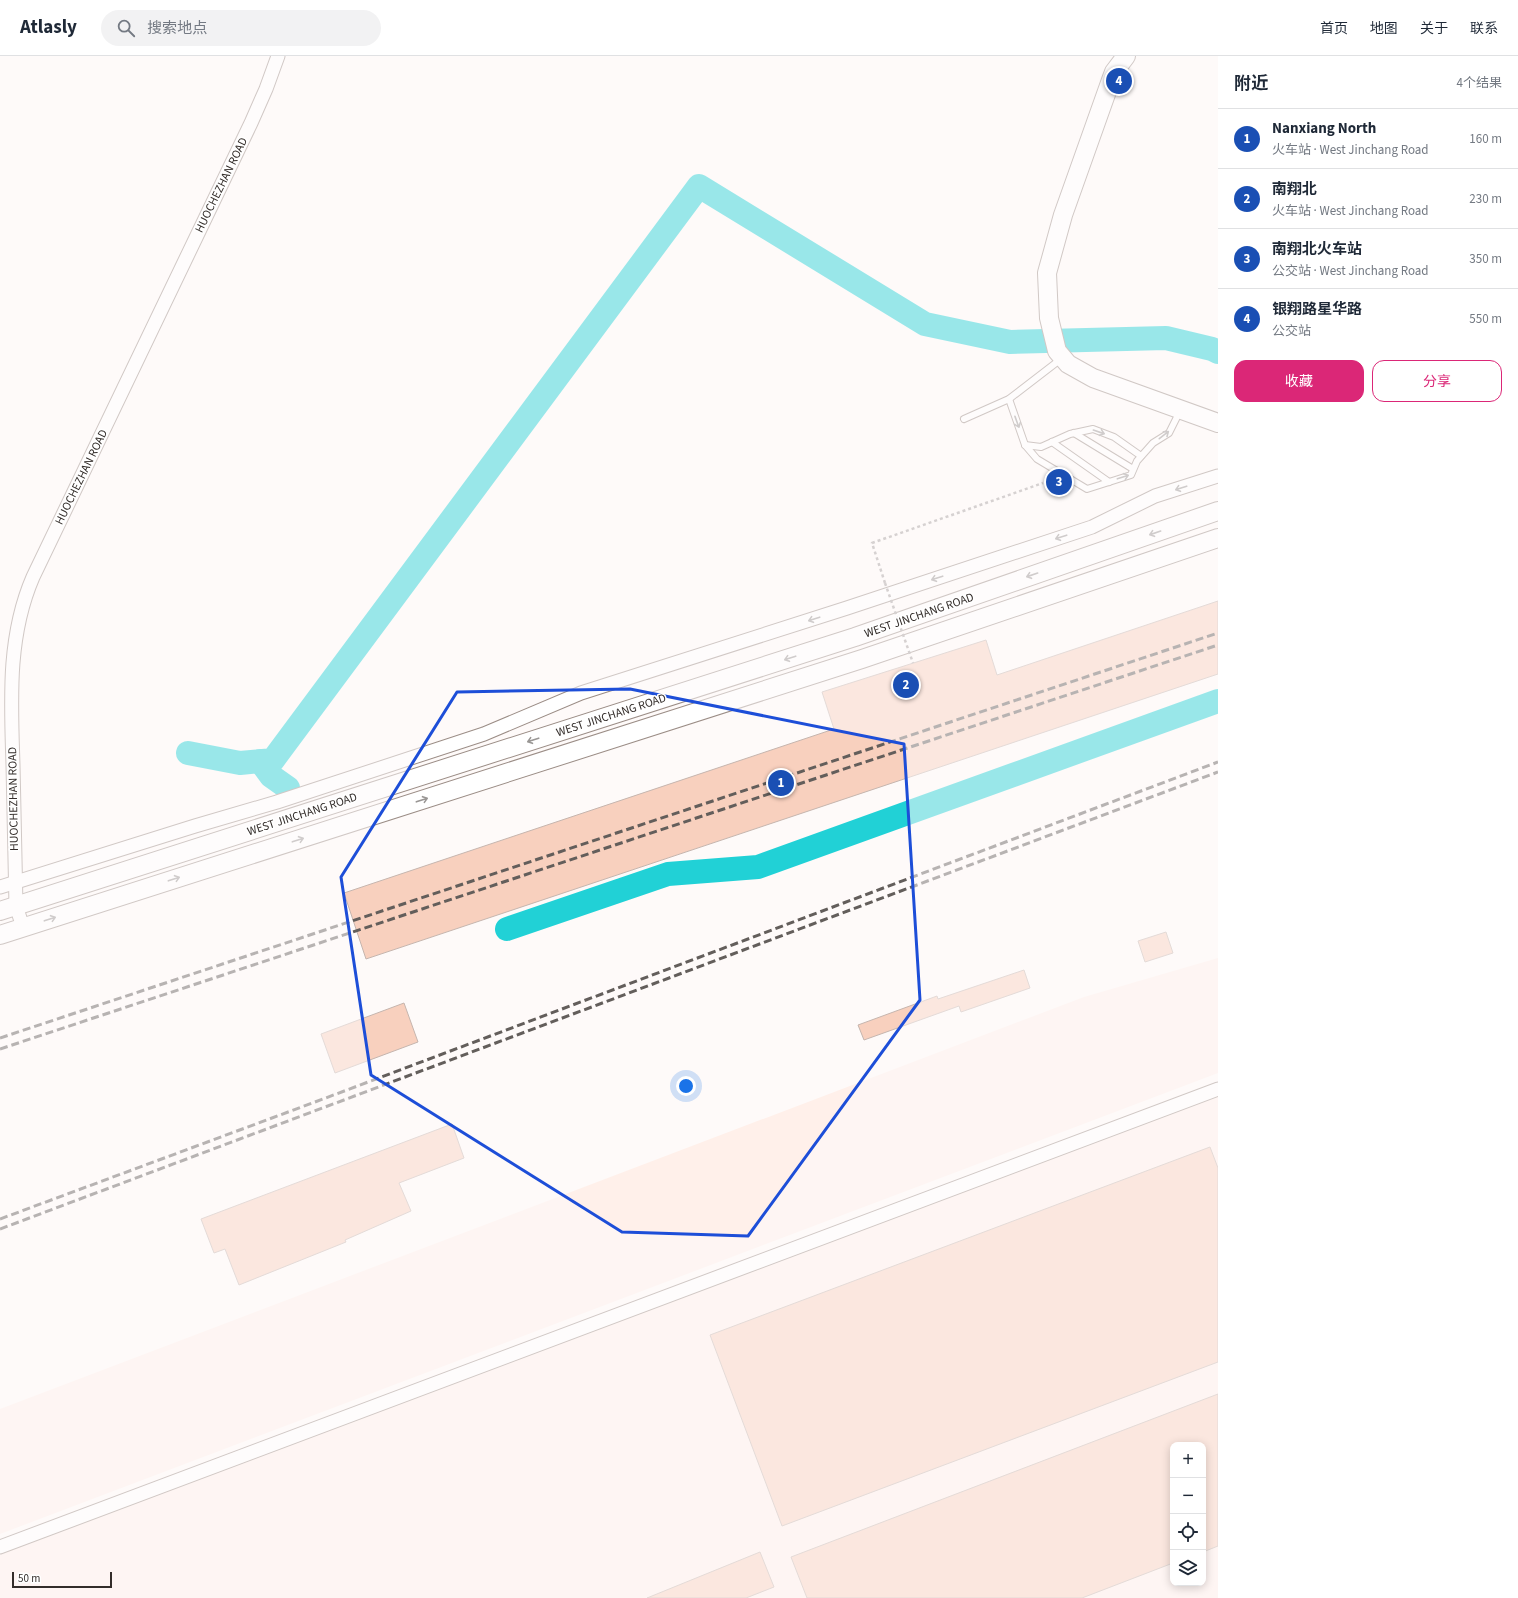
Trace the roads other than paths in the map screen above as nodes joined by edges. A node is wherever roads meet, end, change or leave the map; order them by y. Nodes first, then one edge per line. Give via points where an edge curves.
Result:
1 (278, 56) edge
2 (1126, 56) edge
3 (1059, 355) junction
4 (1009, 399) junction
5 (1181, 410) junction
6 (964, 419) dead end
7 (1218, 422) edge
8 (1074, 433) junction
9 (1052, 442) junction
10 (1025, 445) junction
11 (1141, 456) junction
12 (1133, 469) junction
13 (1218, 476) edge
14 (1109, 482) junction
15 (1218, 511) edge
16 (1218, 538) edge
17 (16, 882) junction
18 (0, 887) edge
19 (8, 908) edge
20 (23, 927) junction
21 (0, 935) edge
22 (1218, 1089) edge
23 (0, 1547) edge

1 - 17 street, HUOCHEZHAN ROAD via 251,124 33,577 22,605 16,634 12,693
2 - 3 main road via 1114,72 1063,214 1047,273 1049,318
3 - 4 lane
3 - 5 main road via 1068,364 1093,378
4 - 6 lane
4 -> 10 lane
5 - 7 main road
11 -> 5 lane via 1153,443 1169,433
8 - 9 lane
8 -> 11 lane via 1093,429 1114,437
8 - 12 lane
9 - 10 lane via 1042,447
9 - 14 lane
10 - 14 lane via 1037,459 1087,489
11 - 12 lane
14 -> 12 lane via 1131,474
13 -> 17 street via 1155,496 1092,527 581,693 477,736 277,802
15 -> 19 main road, WEST JINCHANG ROAD via 855,637
20 -> 16 main road, WEST JINCHANG ROAD via 862,659
17 - 18 street
17 - 19 street, HUOCHEZHAN ROAD
19 - 20 street, HUOCHEZHAN ROAD
20 - 21 main road, WEST JINCHANG ROAD
22 - 23 street

